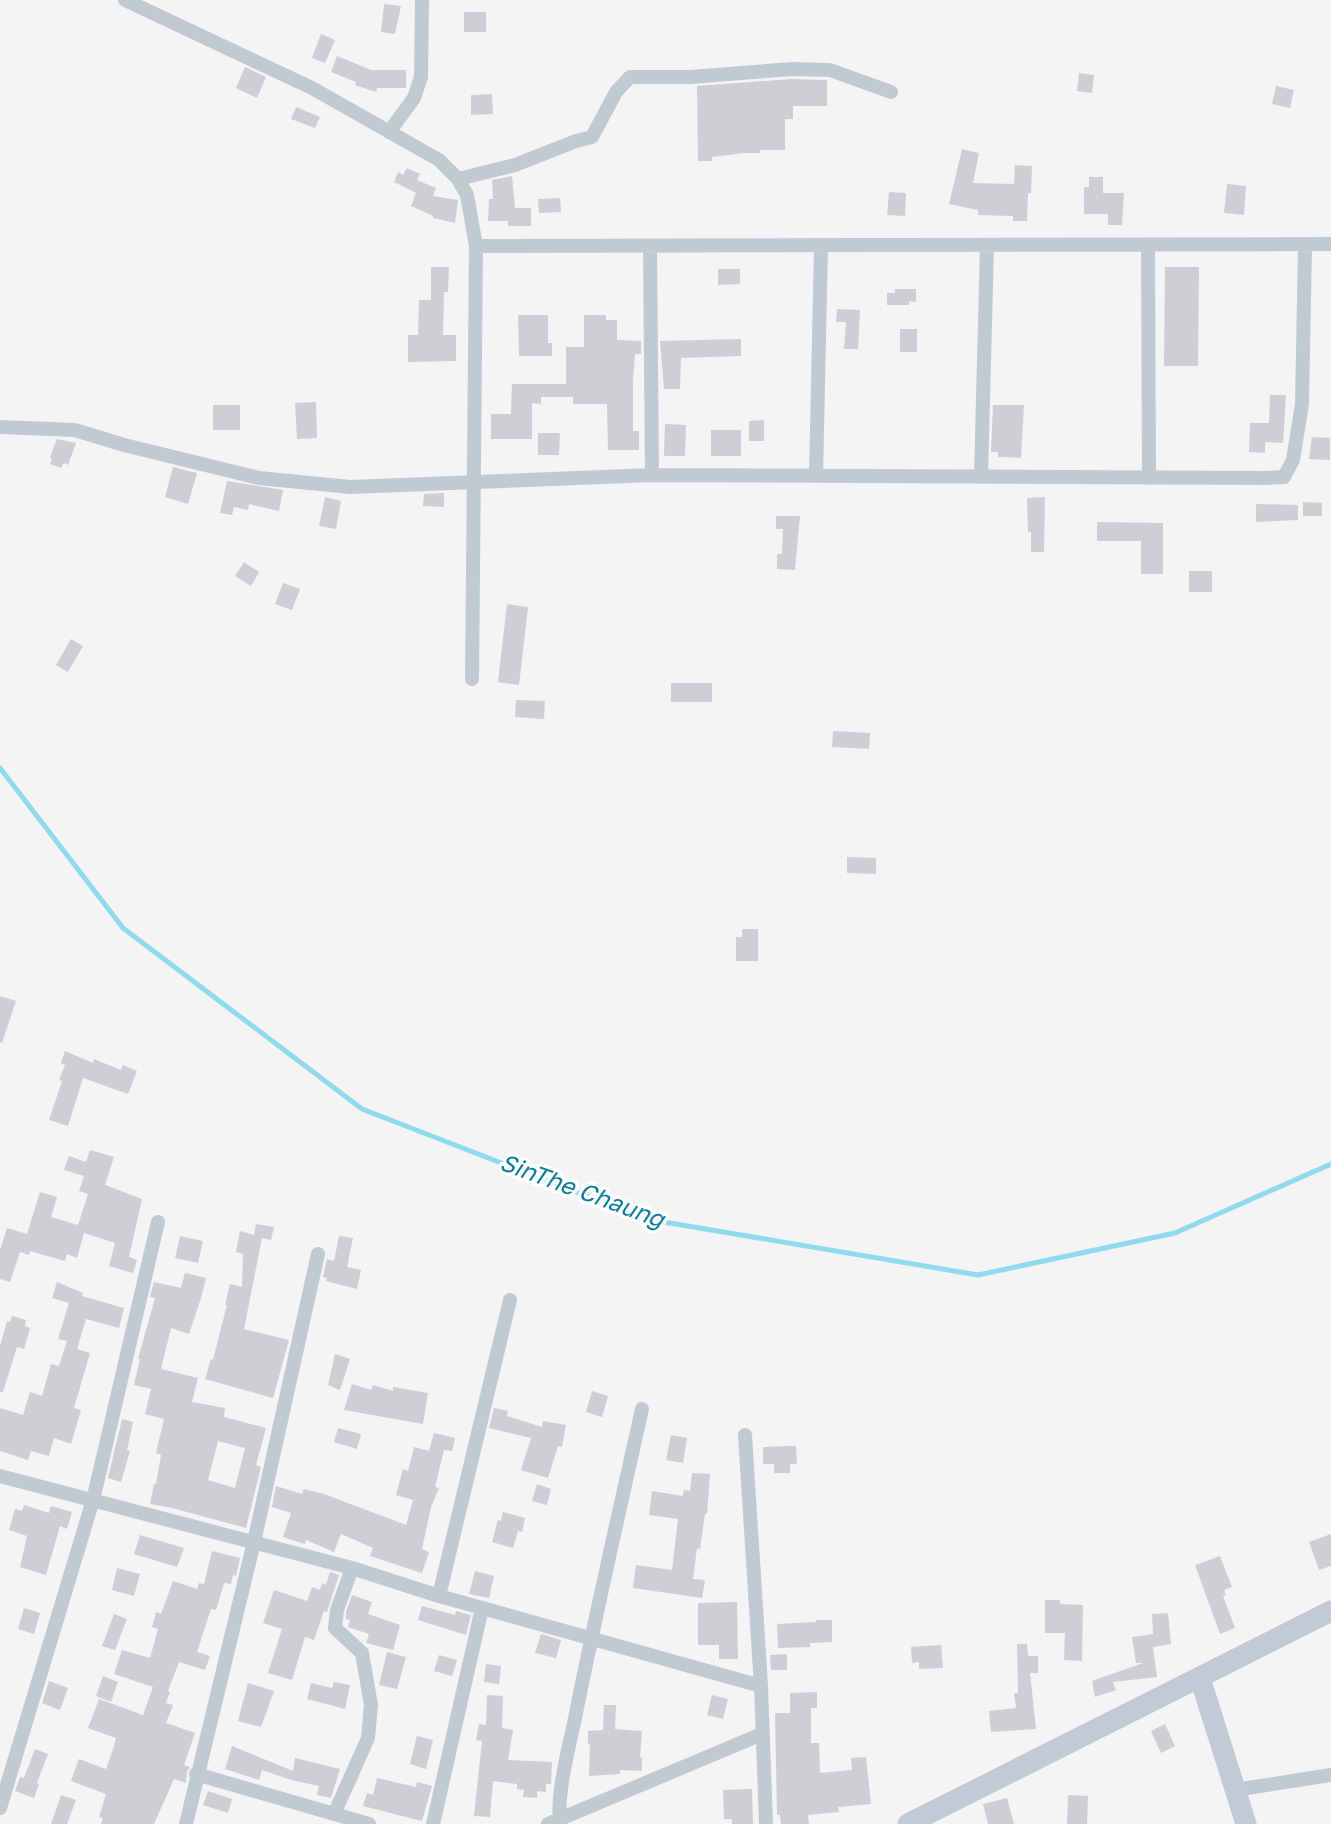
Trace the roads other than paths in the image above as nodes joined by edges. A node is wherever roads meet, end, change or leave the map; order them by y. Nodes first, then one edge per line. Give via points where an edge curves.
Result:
1 (125, 0) edge
2 (422, 0) edge
3 (891, 92) dead end
4 (389, 132) junction
5 (458, 179) junction
6 (1331, 244) edge
7 (476, 246) junction
8 (650, 246) junction
9 (821, 246) junction
10 (987, 246) junction
11 (1148, 246) junction
12 (1305, 246) junction
13 (0, 427) edge
14 (652, 475) junction
15 (816, 476) junction
16 (981, 477) junction
17 (1149, 478) junction
18 (473, 483) junction
19 (472, 679) dead end
20 (158, 1222) dead end
21 (318, 1254) dead end
22 (510, 1300) dead end
23 (642, 1409) dead end
24 (745, 1435) dead end
25 (0, 1476) edge
26 (93, 1500) junction
27 (254, 1542) junction
28 (352, 1568) junction
29 (439, 1596) junction
30 (482, 1608) junction
31 (1331, 1611) edge
32 (591, 1638) junction
33 (1200, 1678) junction
34 (761, 1686) junction
35 (762, 1734) junction
36 (196, 1774) junction
37 (1331, 1775) edge
38 (1235, 1790) junction
39 (0, 1808) edge
40 (335, 1812) junction
41 (556, 1823) edge
42 (186, 1824) edge
43 (369, 1824) edge
44 (433, 1824) edge
45 (765, 1824) edge
46 (908, 1824) edge
47 (1245, 1824) edge

1 - 4 street via 312,88
2 - 4 street via 421,77 414,98
3 - 5 street via 831,70 630,77 616,92 592,137 515,165
4 - 5 street via 439,160
5 - 7 street via 467,195
6 - 12 street
7 - 8 street
7 - 18 street
8 - 9 street
8 - 14 street
9 - 10 street
9 - 15 street
10 - 11 street
10 - 16 street
11 - 12 street
11 - 17 street
12 - 17 street via 1302,404 1293,460 1284,477
13 - 18 street via 75,430 190,463 320,486
14 - 15 street
14 - 18 street
15 - 16 street
16 - 17 street
18 - 19 street
20 - 26 street
21 - 27 street
22 - 29 street
23 - 32 street
24 - 34 street
25 - 26 street
26 - 27 street
26 - 39 street
27 - 28 street
27 - 36 street
28 - 29 street
28 - 40 street via 335,1628 362,1653 371,1705 368,1738
29 - 30 street
30 - 32 street
30 - 44 street
31 - 33 street
32 - 34 street
32 - 41 street
33 - 38 street
33 - 46 street
34 - 35 street
35 - 41 street
35 - 45 street
36 - 40 street
36 - 42 street
37 - 38 street
38 - 47 street
40 - 43 street

